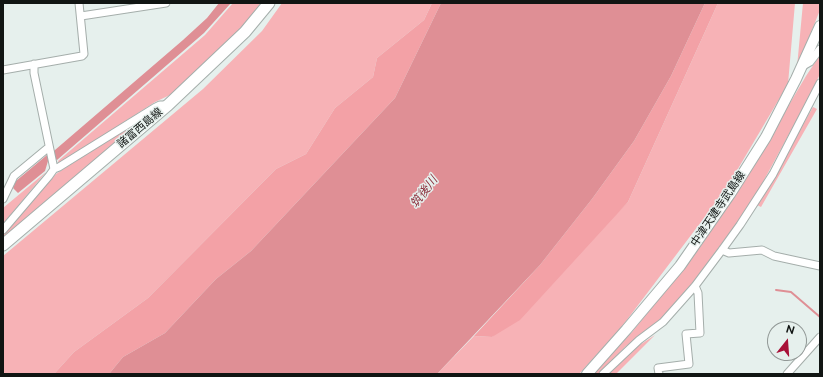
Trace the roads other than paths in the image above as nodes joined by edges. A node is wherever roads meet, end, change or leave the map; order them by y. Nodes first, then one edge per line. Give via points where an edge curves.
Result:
1 (79, 3) edge
2 (166, 3) edge
3 (269, 3) edge
4 (81, 16) junction
5 (820, 26) edge
6 (820, 49) edge
7 (34, 64) junction
8 (803, 66) junction
9 (3, 70) edge
10 (820, 83) edge
11 (168, 105) junction
12 (50, 150) junction
13 (54, 169) junction
14 (3, 199) edge
15 (3, 230) edge
16 (3, 245) edge
17 (722, 250) junction
18 (819, 263) edge
19 (695, 286) junction
20 (820, 337) edge
21 (587, 374) edge
22 (603, 374) edge
23 (659, 374) edge
24 (787, 374) edge

1 - 4 street
2 - 4 street
3 - 11 main road, 諸富西島線 via 245,32
4 - 7 street via 84,54
5 - 8 main road, 中津天建寺武島線
6 - 8 street via 810,62
7 - 9 street
7 - 12 street
8 - 21 main road, 中津天建寺武島線 via 766,137 680,266
10 - 17 street via 773,174
11 - 13 street via 154,108
11 - 16 main road, 諸富西島線
12 - 13 street
12 - 14 street via 14,176
13 - 15 street
17 - 18 street via 729,253 762,250 774,256
17 - 19 street
19 - 22 street via 663,322 639,340
19 - 23 street via 698,293 700,333 686,334 689,364 658,368
20 - 24 street

